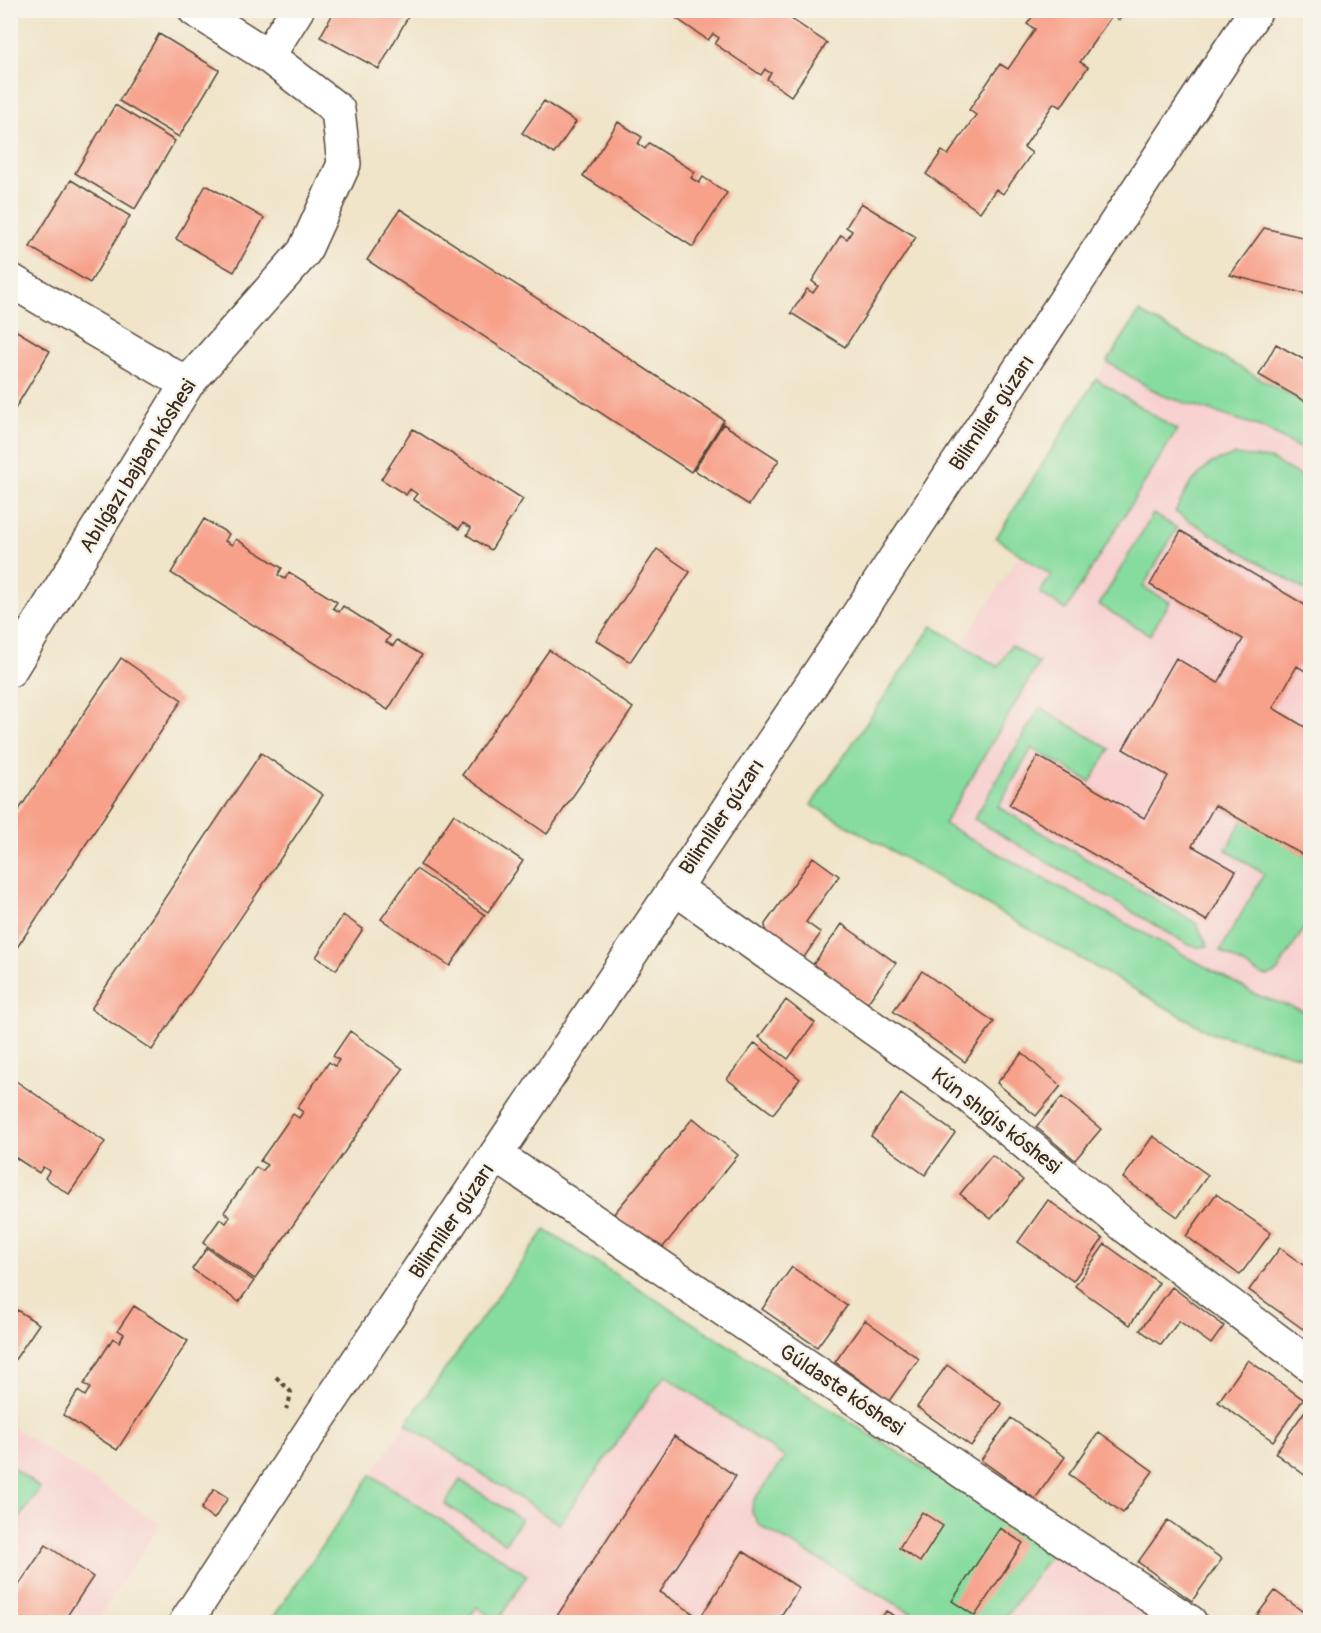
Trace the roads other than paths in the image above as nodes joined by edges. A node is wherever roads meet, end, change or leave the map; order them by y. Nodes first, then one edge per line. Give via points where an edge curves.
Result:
1 (195, 10) edge
2 (297, 10) edge
3 (1256, 10) edge
4 (268, 56) junction
5 (10, 280) edge
6 (187, 384) junction
7 (10, 670) edge
8 (675, 888) junction
9 (496, 1155) junction
10 (1311, 1365) edge
11 (186, 1623) edge
12 (1190, 1623) edge

1 - 4 street, Abılǵazı bajban kóshesi
2 - 4 street
3 - 8 street, Bilimliler gúzarı
4 - 6 street, Abılǵazı bajban kóshesi via 338,110 344,164 304,252
5 - 6 street
6 - 7 street, Abılǵazı bajban kóshesi
8 - 9 street, Bilimliler gúzarı
8 - 10 street, Kún shıǵıs kóshesi via 965,1093 1125,1226
9 - 11 street, Bilimliler gúzarı
9 - 12 street, Gúldaste kóshesi

